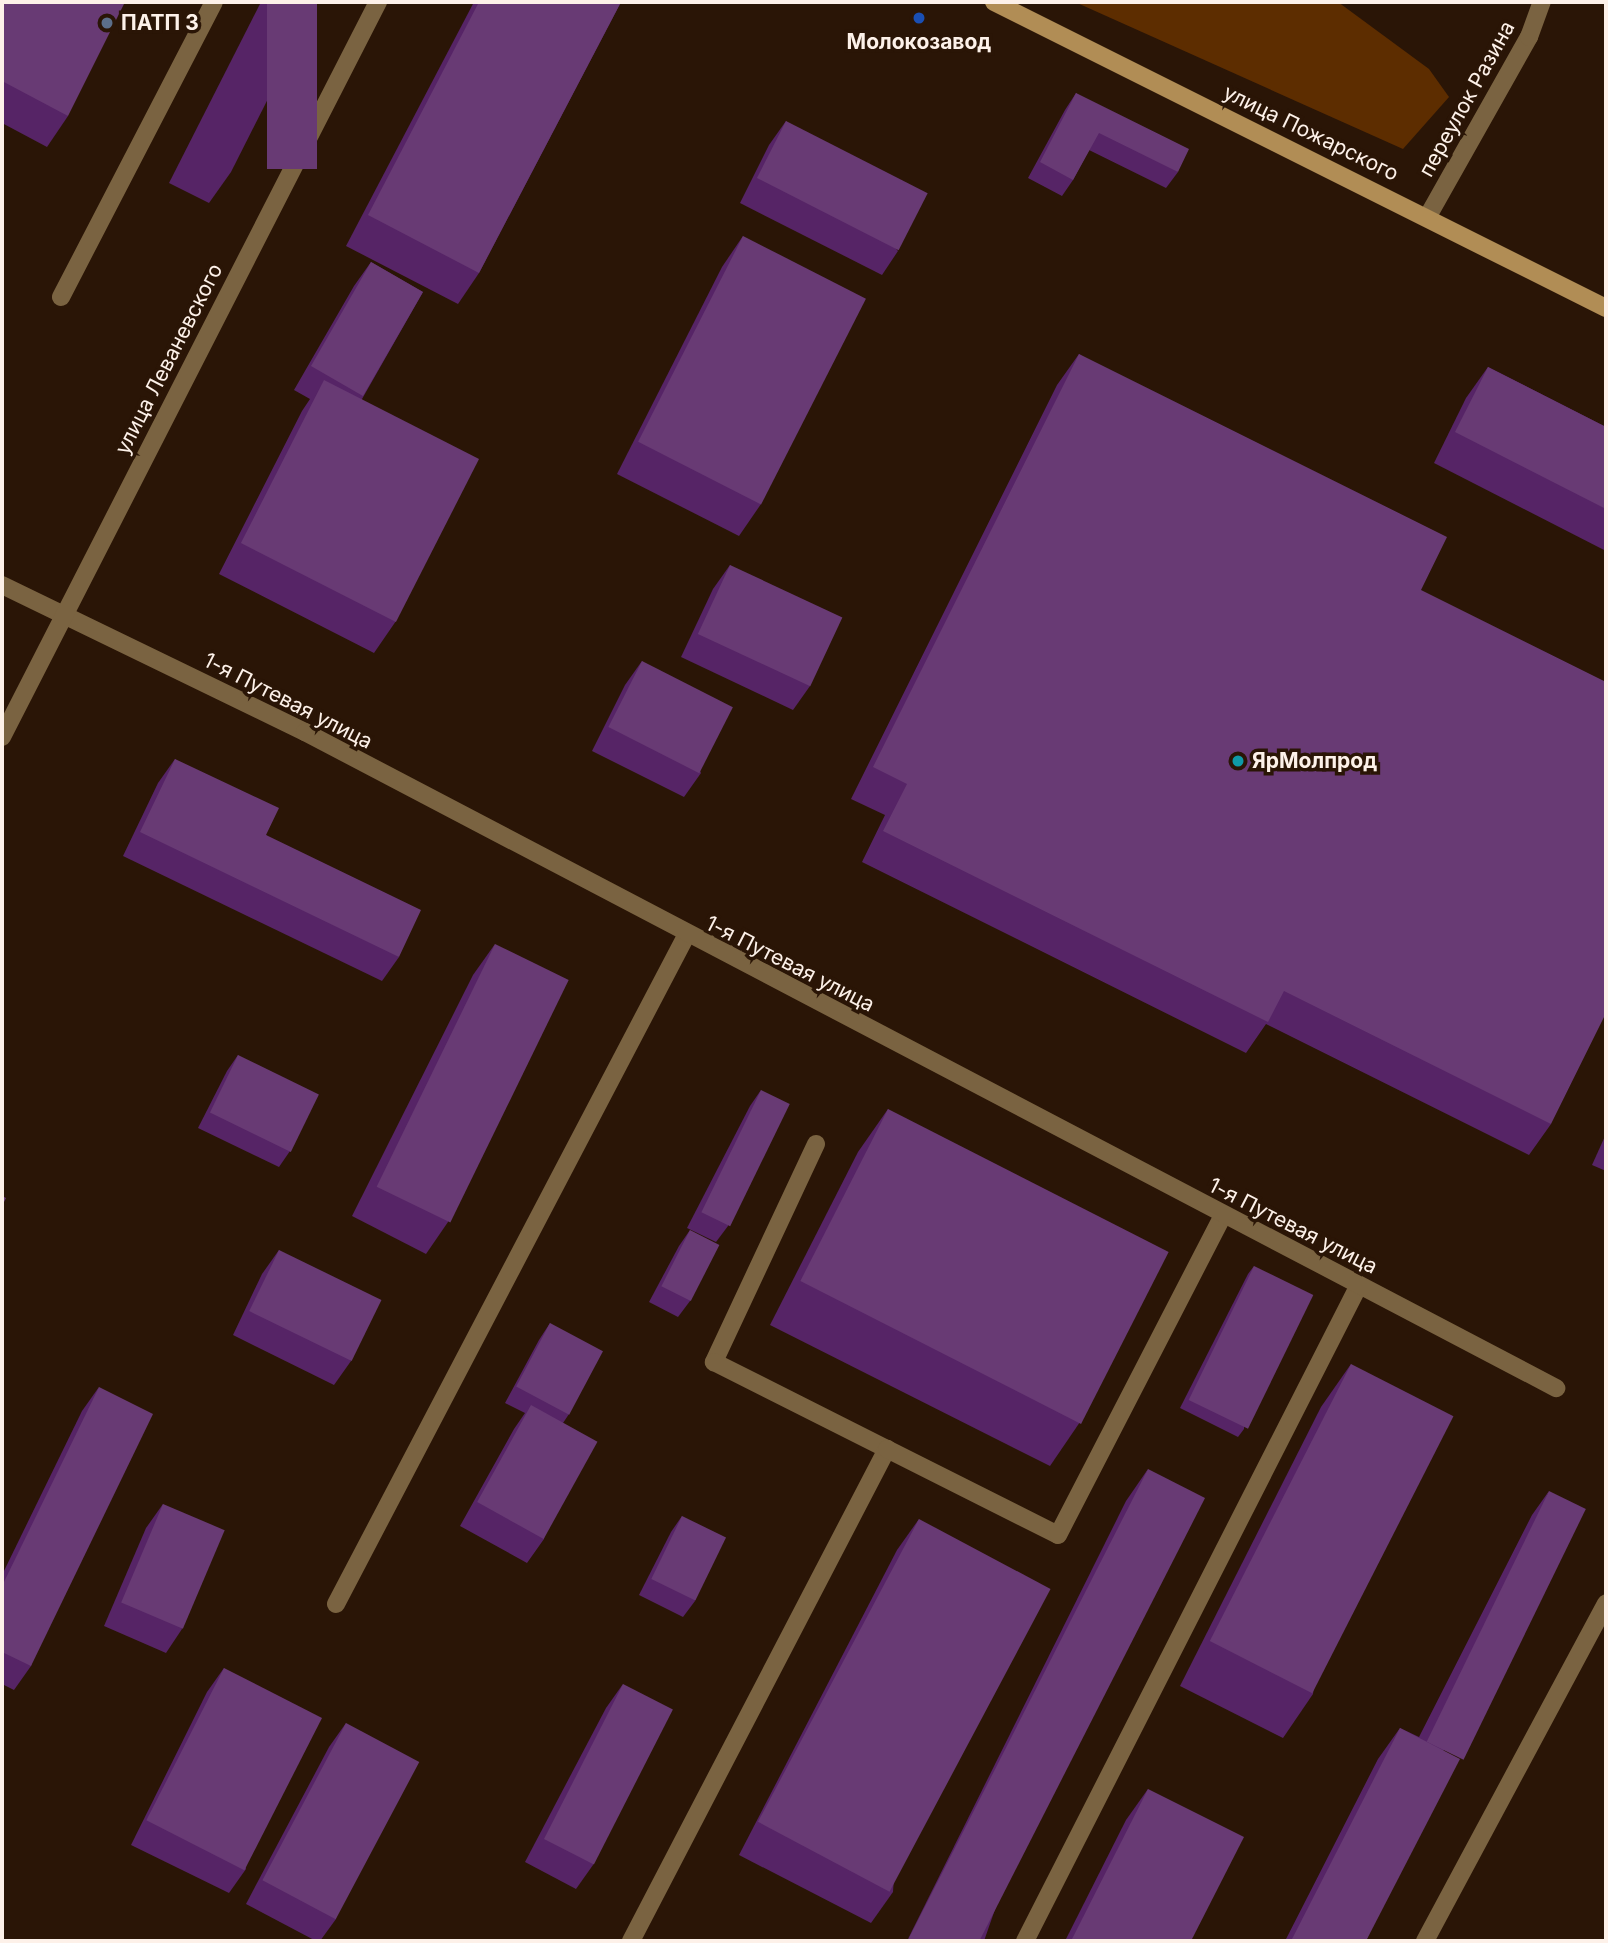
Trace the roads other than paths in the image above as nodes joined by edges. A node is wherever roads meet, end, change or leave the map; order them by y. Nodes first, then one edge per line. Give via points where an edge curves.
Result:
1 (214, 2) edge
2 (378, 2) edge
3 (994, 2) edge
4 (1542, 2) edge
5 (1429, 216) junction
6 (61, 297) dead end
7 (1606, 309) edge
8 (2, 585) edge
9 (63, 616) junction
10 (2, 737) edge
11 (686, 936) junction
12 (816, 1144) dead end
13 (1223, 1215) junction
14 (1359, 1285) junction
15 (1556, 1388) dead end
16 (887, 1449) junction
17 (1606, 1603) edge
18 (336, 1604) dead end
19 (631, 1941) edge
20 (1025, 1941) edge
21 (1425, 1941) edge

1 - 6 street
2 - 9 street, улица Леваневского
3 - 5 street, улица Пожарского
4 - 5 street, переулок Разина via 1529,37
5 - 7 street, улица Пожарского
8 - 9 street, 1-я Путевая улица
9 - 10 street, улица Леваневского
9 - 11 street, 1-я Путевая улица via 305,733
11 - 13 street, 1-я Путевая улица
11 - 18 street
12 - 16 street via 714,1362
13 - 14 street, 1-я Путевая улица
13 - 16 street via 1058,1535
14 - 15 street, 1-я Путевая улица
14 - 20 street
16 - 19 street
17 - 21 street

